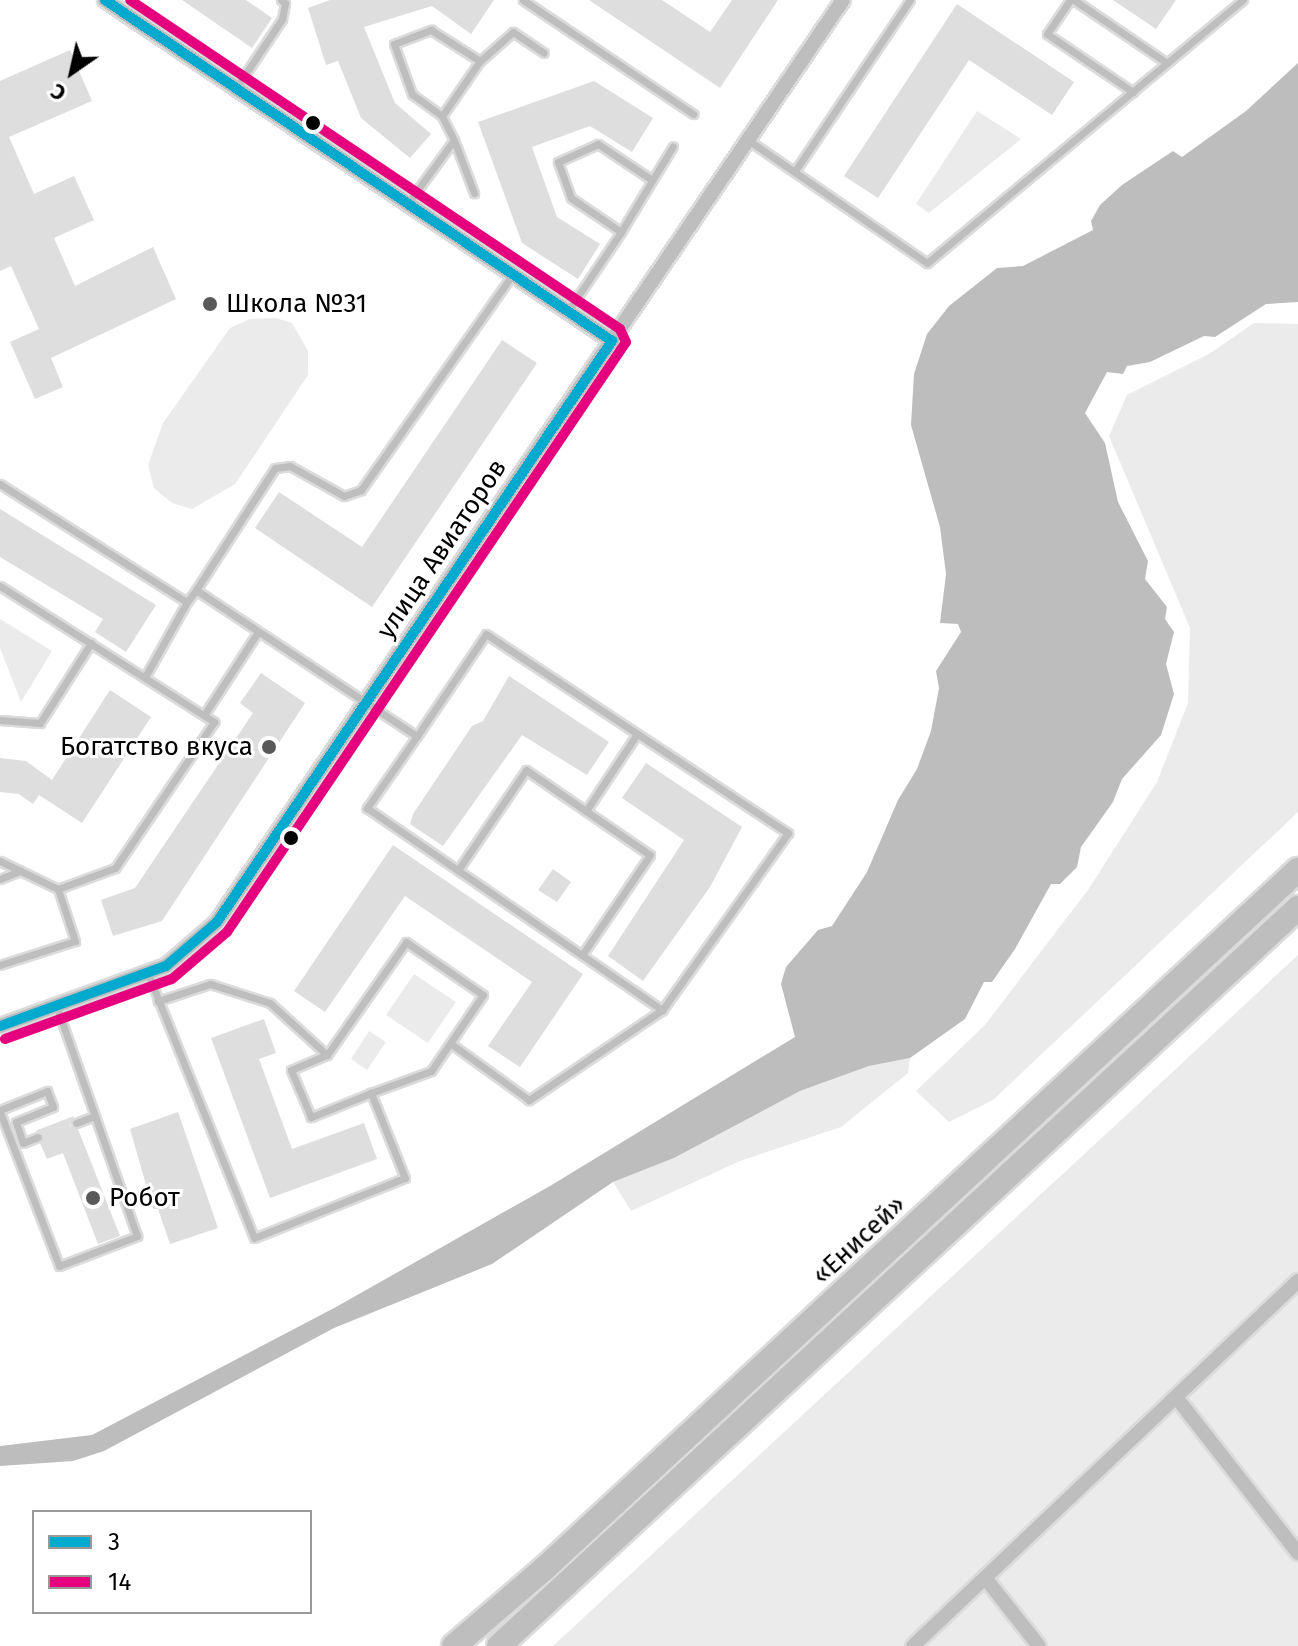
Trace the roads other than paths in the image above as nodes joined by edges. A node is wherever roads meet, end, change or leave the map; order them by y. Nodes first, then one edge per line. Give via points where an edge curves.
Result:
1 (105, 0) edge
2 (523, 0) edge
3 (843, 0) edge
4 (910, 0) edge
5 (1072, 0) edge
6 (1243, 0) edge
7 (285, 1) edge
8 (544, 53) dead end
9 (480, 61) junction
10 (1167, 63) junction
11 (236, 88) junction
12 (1133, 92) junction
13 (693, 114) dead end
14 (442, 116) junction
15 (454, 140) junction
16 (748, 140) junction
17 (673, 146) dead end
18 (795, 171) junction
19 (652, 180) junction
20 (474, 193) dead end
21 (408, 203) junction
22 (621, 232) junction
23 (513, 274) junction
24 (568, 311) junction
25 (612, 341) junction
26 (0, 484) edge
27 (0, 586) edge
28 (196, 590) junction
29 (187, 602) junction
30 (258, 632) junction
31 (91, 643) junction
32 (145, 677) junction
33 (367, 702) junction
34 (204, 715) junction
35 (0, 720) edge
36 (637, 734) junction
37 (417, 736) junction
38 (586, 811) junction
39 (0, 861) edge
40 (458, 870) junction
41 (1298, 870) edge
42 (20, 871) junction
43 (0, 879) edge
44 (58, 889) junction
45 (1298, 908) edge
46 (582, 955) junction
47 (0, 965) edge
48 (148, 974) junction
49 (158, 1001) junction
50 (57, 1008) junction
51 (662, 1010) junction
52 (0, 1026) edge
53 (450, 1043) junction
54 (327, 1055) junction
55 (371, 1093) junction
56 (0, 1111) edge
57 (92, 1117) junction
58 (76, 1123) dead end
59 (38, 1137) dead end
60 (1298, 1281) edge
61 (1176, 1397) junction
62 (1298, 1553) edge
63 (986, 1579) junction
64 (454, 1646) edge
65 (499, 1646) edge
66 (913, 1646) edge
67 (1039, 1646) edge

1 - 11 street
2 - 13 lane
3 - 16 street, улица Авиаторов
4 - 18 lane
5 - 10 lane
5 - 12 lane via 1047,34
6 - 10 lane
7 - 11 lane via 282,19
8 - 9 lane via 513,32
9 - 14 lane
9 - 14 lane via 431,30 394,44 412,94
10 - 12 lane
11 - 21 street
12 - 18 lane via 927,263
14 - 15 lane
15 - 20 lane
15 - 21 lane
16 - 18 lane
16 - 25 street, улица Авиаторов
17 - 19 lane
19 - 22 lane
19 - 22 lane via 598,144 558,162 571,198
21 - 23 street
22 - 24 lane
23 - 24 street
23 - 28 lane via 361,490 344,496 290,466 275,468
24 - 25 street
25 - 33 street, улица Авиаторов
26 - 29 lane
27 - 31 lane
28 - 29 lane
28 - 30 lane
29 - 32 lane
30 - 33 lane
30 - 34 lane
31 - 32 lane
31 - 35 lane via 40,723
32 - 34 lane
33 - 37 lane
33 - 48 street, улица Авиаторов via 226,911 192,946
34 - 44 lane via 214,722 115,868
36 - 37 lane via 486,634
36 - 38 lane
36 - 51 lane via 788,833
37 - 40 lane via 367,808
38 - 40 lane via 526,770
38 - 46 lane via 650,855
39 - 42 lane
40 - 46 lane
41 - 64 highway, «Енисей» via 557,1557
42 - 43 lane
42 - 44 lane
44 - 47 lane via 75,941
45 - 65 highway
46 - 51 lane
48 - 49 lane
48 - 50 street, улица Авиаторов
49 - 54 lane via 210,984 270,1003
49 - 55 lane via 254,1238 405,1178
50 - 52 street, улица Авиаторов
50 - 57 lane
51 - 53 lane via 529,1100
53 - 54 lane via 483,995 406,942
53 - 55 lane via 431,1071
54 - 55 lane via 291,1070 311,1117
56 - 57 lane via 59,1266 137,1236
56 - 59 lane via 47,1091 53,1107 16,1122 23,1143
57 - 58 lane
60 - 61 street
61 - 62 street
61 - 63 street
63 - 66 street
63 - 67 street

